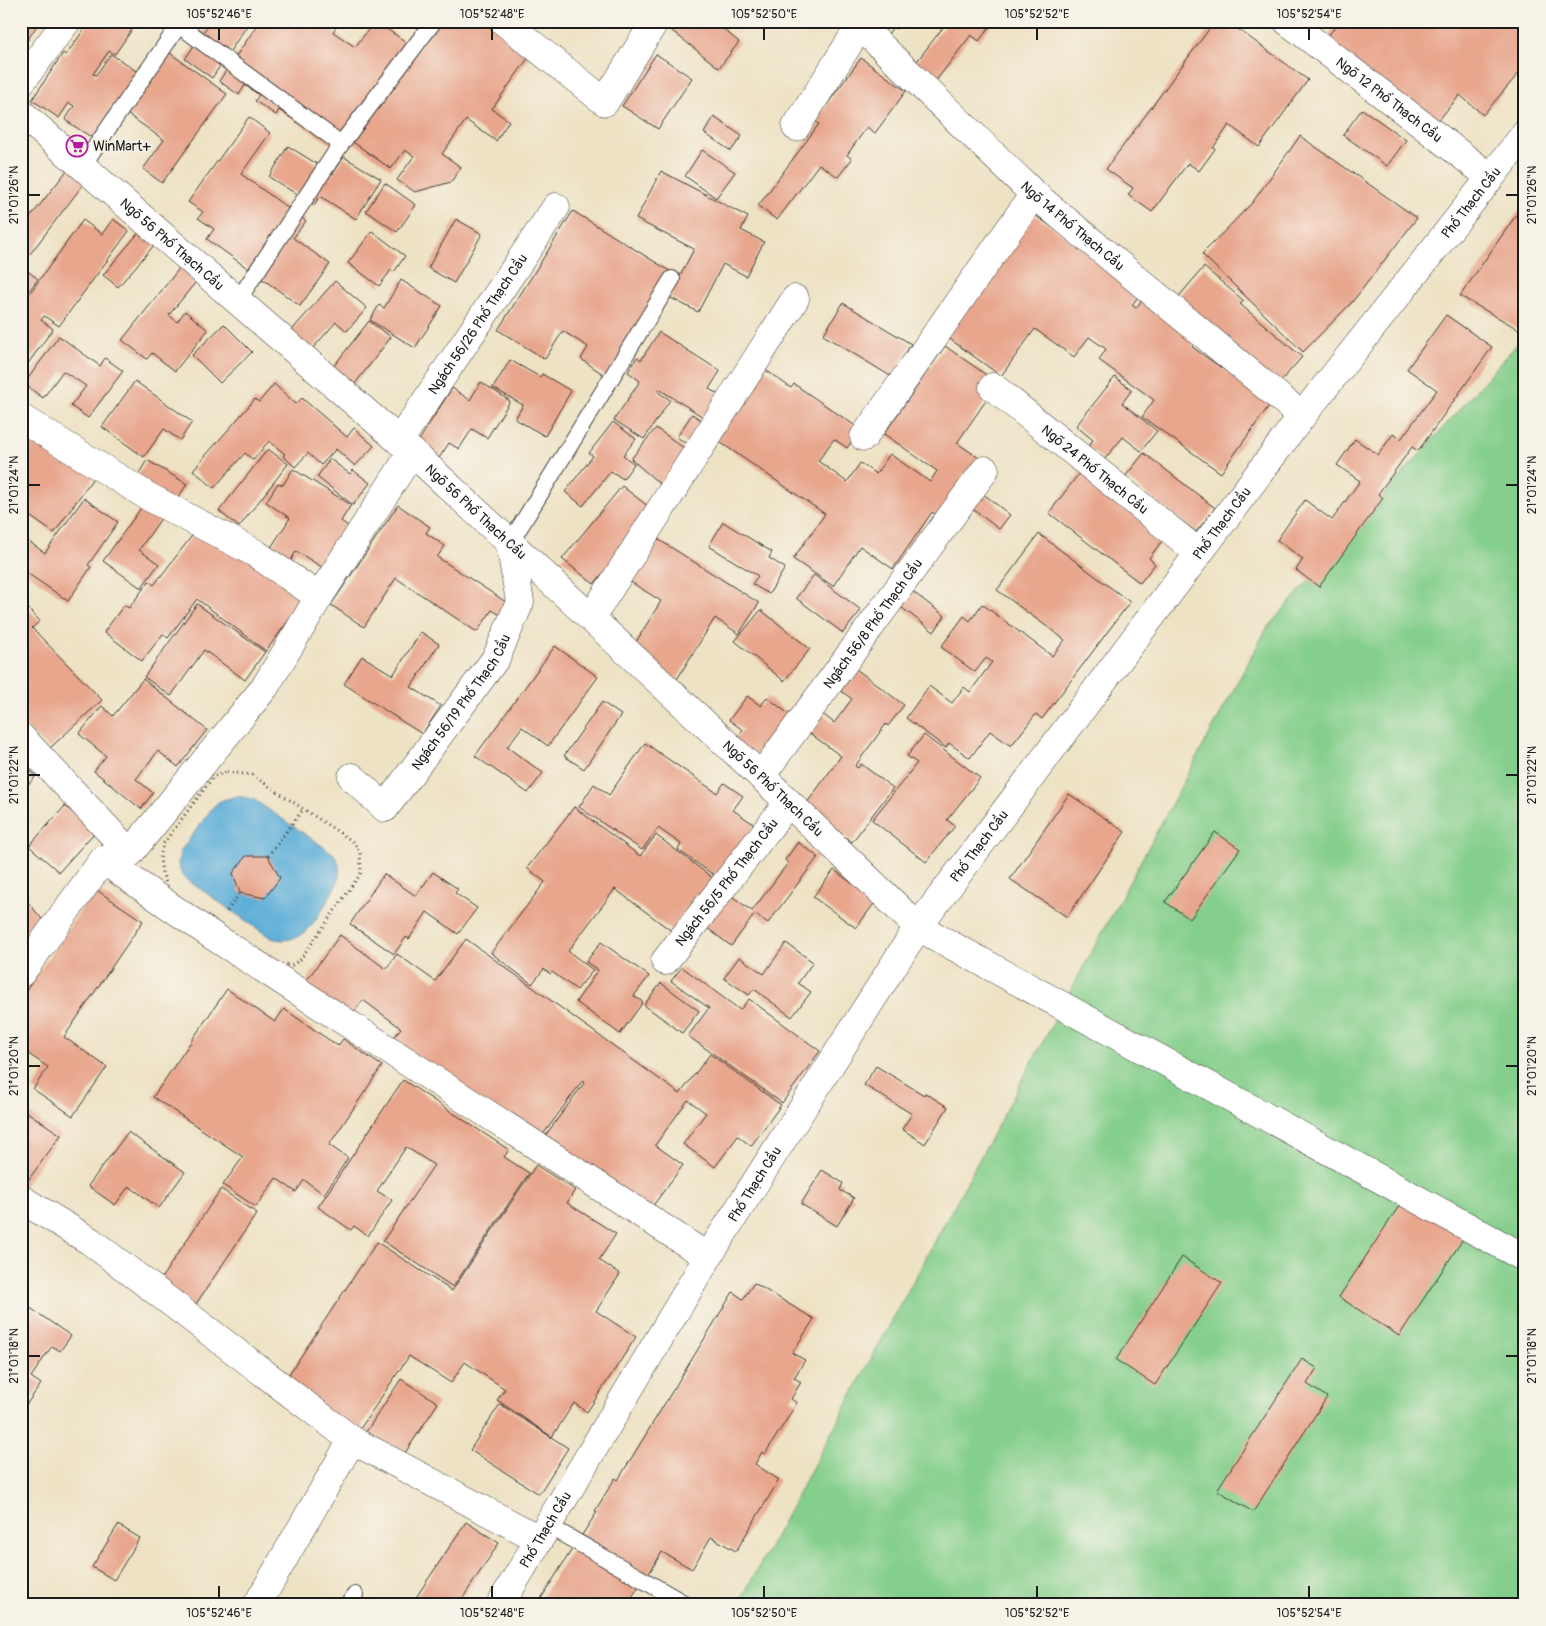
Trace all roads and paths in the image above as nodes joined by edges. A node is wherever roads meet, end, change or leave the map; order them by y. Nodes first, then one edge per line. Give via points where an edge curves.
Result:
1 (67, 21) edge
2 (434, 21) edge
3 (503, 21) edge
4 (655, 21) edge
5 (1287, 21) edge
6 (858, 24) edge
7 (21, 82) edge
8 (21, 113) edge
9 (796, 127) dead end
10 (1525, 134) edge
11 (341, 144) junction
12 (83, 165) junction
13 (1490, 178) junction
14 (1034, 194) junction
15 (556, 207) dead end
16 (672, 279) dead end
17 (795, 299) dead end
18 (238, 300) junction
19 (993, 387) dead end
20 (1302, 416) junction
21 (21, 418) edge
22 (864, 437) dead end
23 (406, 447) junction
24 (985, 470) dead end
25 (510, 543) junction
26 (1199, 553) junction
27 (319, 596) junction
28 (591, 618) junction
29 (21, 737) edge
30 (760, 776) junction
31 (352, 777) dead end
32 (788, 803) junction
33 (304, 808) junction
34 (130, 852) junction
35 (268, 856) dead end
36 (103, 860) junction
37 (240, 893) dead end
38 (224, 915) dead end
39 (918, 927) junction
40 (665, 961) dead end
41 (21, 973) edge
42 (21, 1199) edge
43 (708, 1257) junction
44 (1525, 1258) edge
45 (352, 1440) junction
46 (543, 1532) junction
47 (257, 1605) edge
48 (500, 1605) edge
49 (687, 1605) edge

1 - 7 street
2 - 11 lane
3 - 4 street via 604,102
5 - 13 street, Ngõ 12 Phố Thạch Cầu
6 - 9 street
6 - 14 street, Ngõ 14 Phố Thạch Cầu
8 - 12 street, Ngõ 56 Phố Thạch Cầu
10 - 13 street, Phố Thạch Cầu
11 - 12 lane via 179,25
11 - 18 lane
12 - 18 street, Ngõ 56 Phố Thạch Cầu
13 - 20 street, Phố Thạch Cầu
14 - 20 street, Ngõ 14 Phố Thạch Cầu
14 - 22 street
15 - 23 street, Ngách 56/26 Phố Thạch Cầu
16 - 25 lane
17 - 28 street
18 - 23 street, Ngõ 56 Phố Thạch Cầu
19 - 26 street, Ngõ 24 Phố Thạch Cầu
20 - 26 street, Phố Thạch Cầu
21 - 27 street via 149,497 255,553
23 - 25 street, Ngõ 56 Phố Thạch Cầu
23 - 27 street, Ngách 56/26 Phố Thạch Cầu
24 - 30 street, Ngách 56/8 Phố Thạch Cầu
25 - 28 street, Ngõ 56 Phố Thạch Cầu
25 - 31 street, Ngách 56/19 Phố Thạch Cầu via 520,602 496,658 385,808
26 - 39 street, Phố Thạch Cầu
27 - 34 street, Ngách 56/26 Phố Thạch Cầu via 265,687
28 - 30 street, Ngõ 56 Phố Thạch Cầu
29 - 34 street
30 - 32 street, Ngõ 56 Phố Thạch Cầu
32 - 39 street, Ngõ 56 Phố Thạch Cầu
32 - 40 street, Ngách 56/5 Phố Thạch Cầu
33 - 33 path via 352,841 360,851 361,873 300,960 292,965 278,964 169,890 162,873 162,844 214,776 227,772 252,775
33 - 35 path
34 - 36 street
36 - 41 street
36 - 43 street via 210,934
37 - 38 path
39 - 43 street, Phố Thạch Cầu
39 - 44 street, Ngõ 56 Phố Thạch Cầu
42 - 45 street via 90,1241
43 - 46 street, Phố Thạch Cầu
45 - 46 street
45 - 47 street
46 - 48 street, Phố Thạch Cầu
46 - 49 lane

